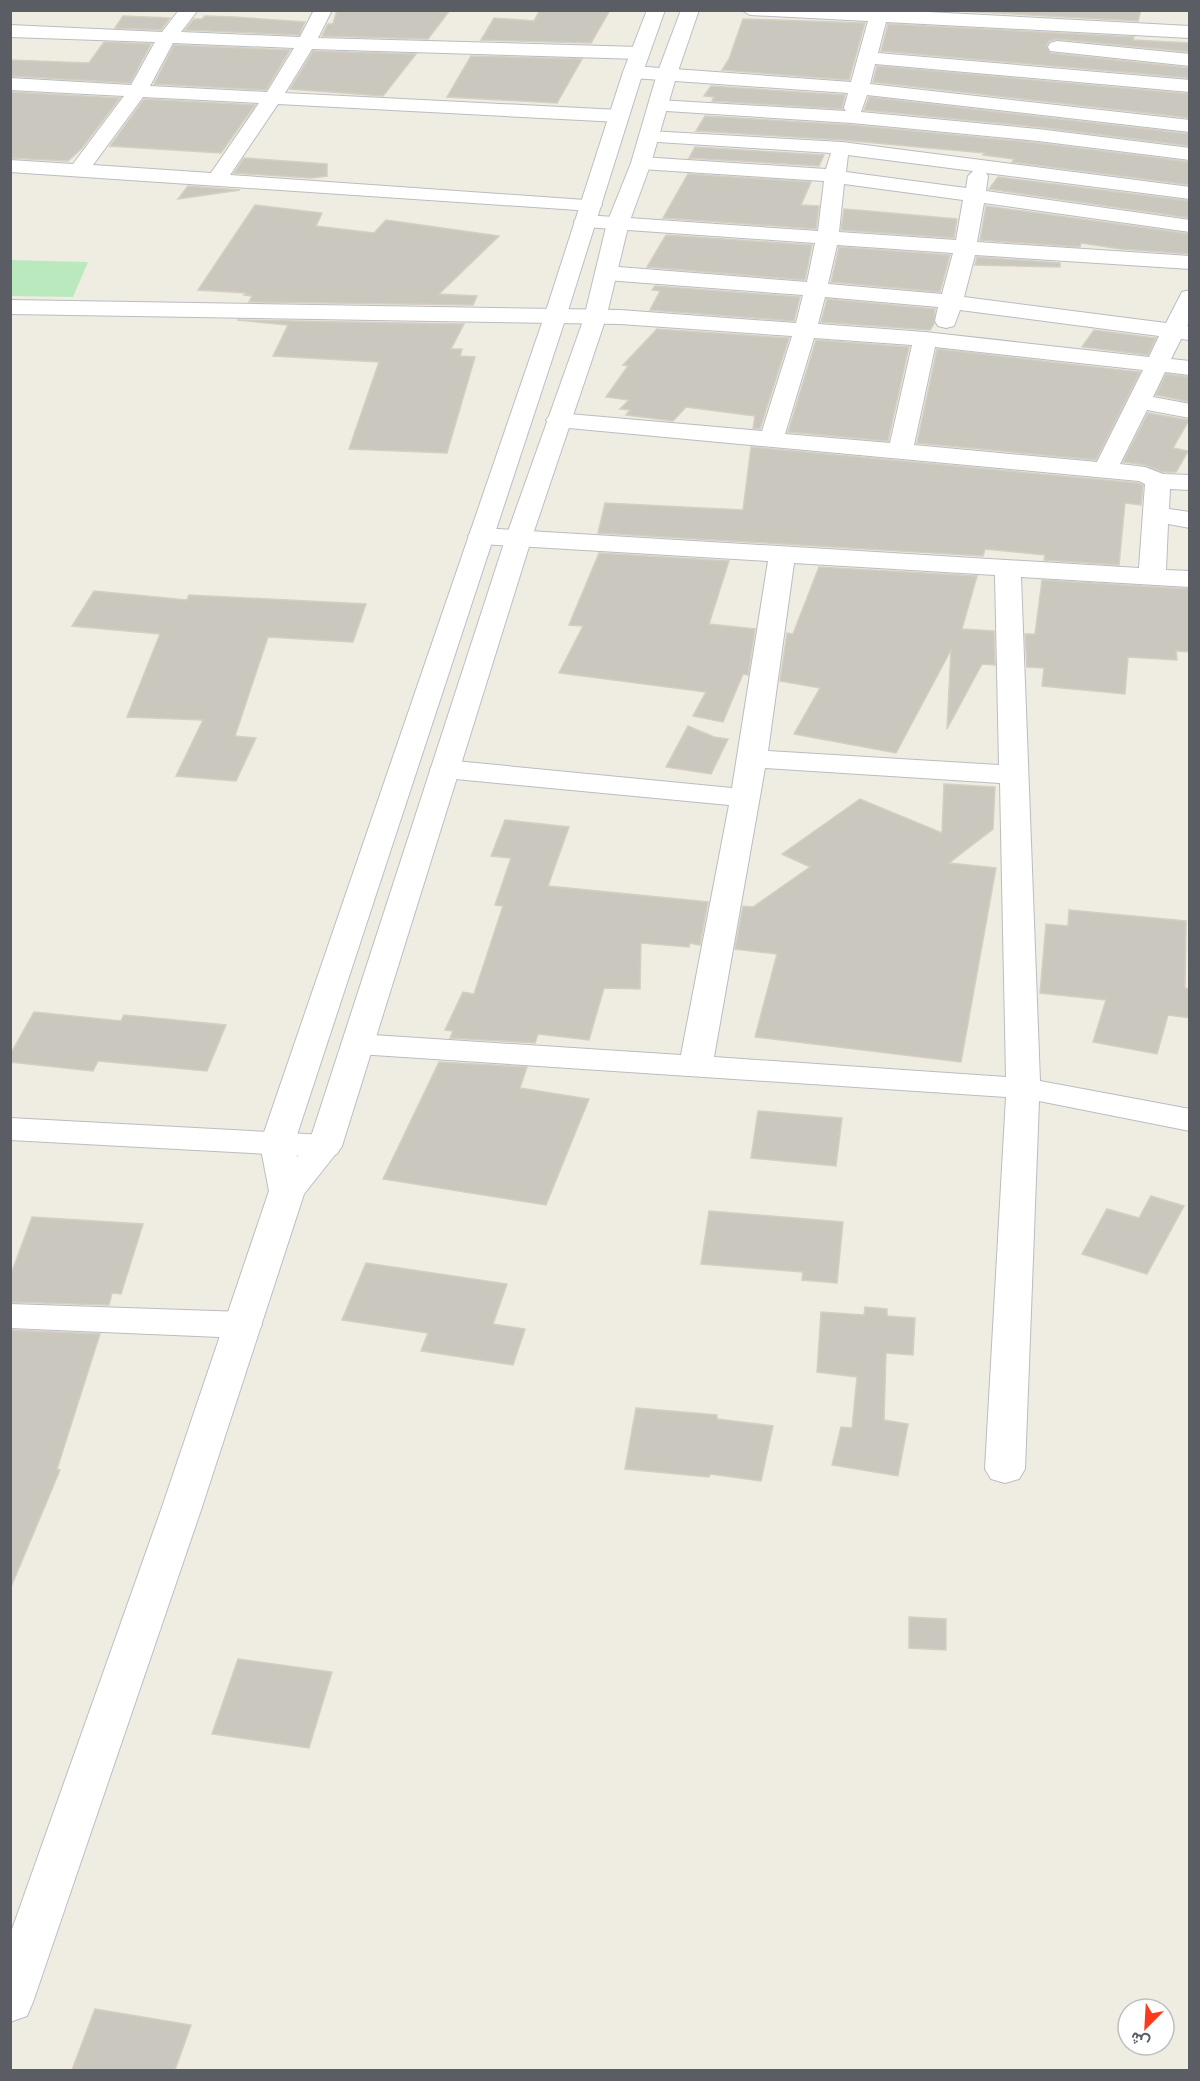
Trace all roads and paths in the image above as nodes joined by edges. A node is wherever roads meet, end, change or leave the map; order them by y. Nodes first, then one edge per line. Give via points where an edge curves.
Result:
1 (189, 10) edge
2 (323, 10) edge
3 (656, 10) edge
4 (690, 10) edge
5 (750, 10) edge
6 (880, 14) edge
7 (1039, 18) edge
8 (1190, 32) edge
9 (19, 36) edge
10 (167, 38) junction
11 (307, 43) junction
12 (867, 58) junction
13 (1190, 60) edge
14 (637, 62) junction
15 (969, 67) junction
16 (668, 74) junction
17 (17, 84) edge
18 (1190, 86) edge
19 (858, 88) junction
20 (137, 91) junction
21 (273, 98) junction
22 (955, 99) junction
23 (10, 100) edge
24 (658, 106) junction
25 (619, 116) junction
26 (852, 117) junction
27 (947, 126) junction
28 (1190, 126) edge
29 (999, 130) junction
30 (649, 137) junction
31 (842, 148) junction
32 (1190, 154) edge
33 (641, 163) junction
34 (10, 166) edge
35 (981, 166) junction
36 (79, 170) junction
37 (833, 177) junction
38 (217, 179) junction
39 (1190, 193) edge
40 (974, 196) junction
41 (588, 213) junction
42 (618, 223) junction
43 (1190, 226) edge
44 (827, 237) junction
45 (966, 246) junction
46 (1190, 263) edge
47 (606, 273) junction
48 (816, 288) junction
49 (1190, 297) edge
50 (952, 302) junction
51 (10, 307) edge
52 (555, 317) junction
53 (595, 318) junction
54 (807, 330) junction
55 (1181, 331) edge
56 (932, 340) junction
57 (1156, 364) junction
58 (1190, 368) edge
59 (1138, 401) junction
60 (1190, 411) edge
61 (558, 420) junction
62 (771, 440) junction
63 (900, 452) junction
64 (1105, 470) junction
65 (1158, 481) junction
66 (1190, 483) edge
67 (1156, 515) junction
68 (1190, 520) edge
69 (481, 536) junction
70 (519, 537) junction
71 (782, 553) junction
72 (1008, 567) junction
73 (1152, 576) junction
74 (1190, 579) edge
75 (752, 759) junction
76 (445, 769) junction
77 (1014, 775) junction
78 (745, 798) junction
79 (358, 1044) junction
80 (696, 1066) junction
81 (1023, 1088) junction
82 (1190, 1120) edge
83 (10, 1129) edge
84 (277, 1144) junction
85 (325, 1146) junction
86 (287, 1191) junction
87 (10, 1316) edge
88 (243, 1325) junction
89 (1005, 1469) dead end
90 (10, 2002) edge

1 - 10 street
2 - 11 street
3 - 14 street
4 - 16 street
5 - 6 street
6 - 7 street
6 - 12 street
7 - 8 street
7 - 13 street via 1034,45
9 - 10 street
10 - 11 street
10 - 20 street
11 - 14 street
11 - 21 street
12 - 15 street
12 - 19 street
14 - 16 street
14 - 25 street
15 - 18 street via 1031,62
15 - 22 street
16 - 19 street
16 - 24 street
17 - 20 street
17 - 23 street
19 - 22 street
19 - 26 street
20 - 21 street
20 - 36 street
21 - 25 street
21 - 38 street
22 - 27 street
22 - 28 street
24 - 26 street
24 - 30 street
25 - 41 street
26 - 27 street
26 - 31 street
27 - 29 street
29 - 32 street
29 - 35 street
30 - 31 street
30 - 33 street
31 - 35 street
31 - 37 street
33 - 37 street
33 - 42 street
34 - 36 street
35 - 39 street
35 - 40 street
36 - 38 street
37 - 40 street
37 - 44 street
38 - 41 street
40 - 43 street
40 - 45 street
41 - 42 street
41 - 52 street
42 - 44 street
42 - 47 street
44 - 45 street
44 - 48 street
45 - 46 street
45 - 50 street
47 - 48 street
47 - 53 street
48 - 50 street
48 - 54 street
49 - 55 street
50 - 55 street
50 - 56 street
51 - 52 street
52 - 53 street
52 - 69 street
53 - 54 street
53 - 61 street
54 - 56 street
54 - 62 street
55 - 57 street
56 - 57 street
56 - 63 street
57 - 58 street
57 - 59 street
59 - 60 street
59 - 64 street
61 - 62 street
61 - 70 street
62 - 63 street
63 - 64 street
64 - 65 street via 1145,474
65 - 66 street
65 - 67 street
67 - 68 street
67 - 73 street
69 - 70 street
69 - 84 street
70 - 71 street
70 - 76 street
71 - 72 street
71 - 75 street
72 - 73 street
72 - 77 street
73 - 74 street
75 - 77 street
75 - 78 street
76 - 78 street
76 - 79 street
77 - 81 street
78 - 80 street
79 - 80 street
79 - 85 street
80 - 81 street
81 - 82 street
81 - 89 street
83 - 84 street
84 - 85 street
84 - 86 street
85 - 86 street
86 - 88 street
87 - 88 street
88 - 90 street

